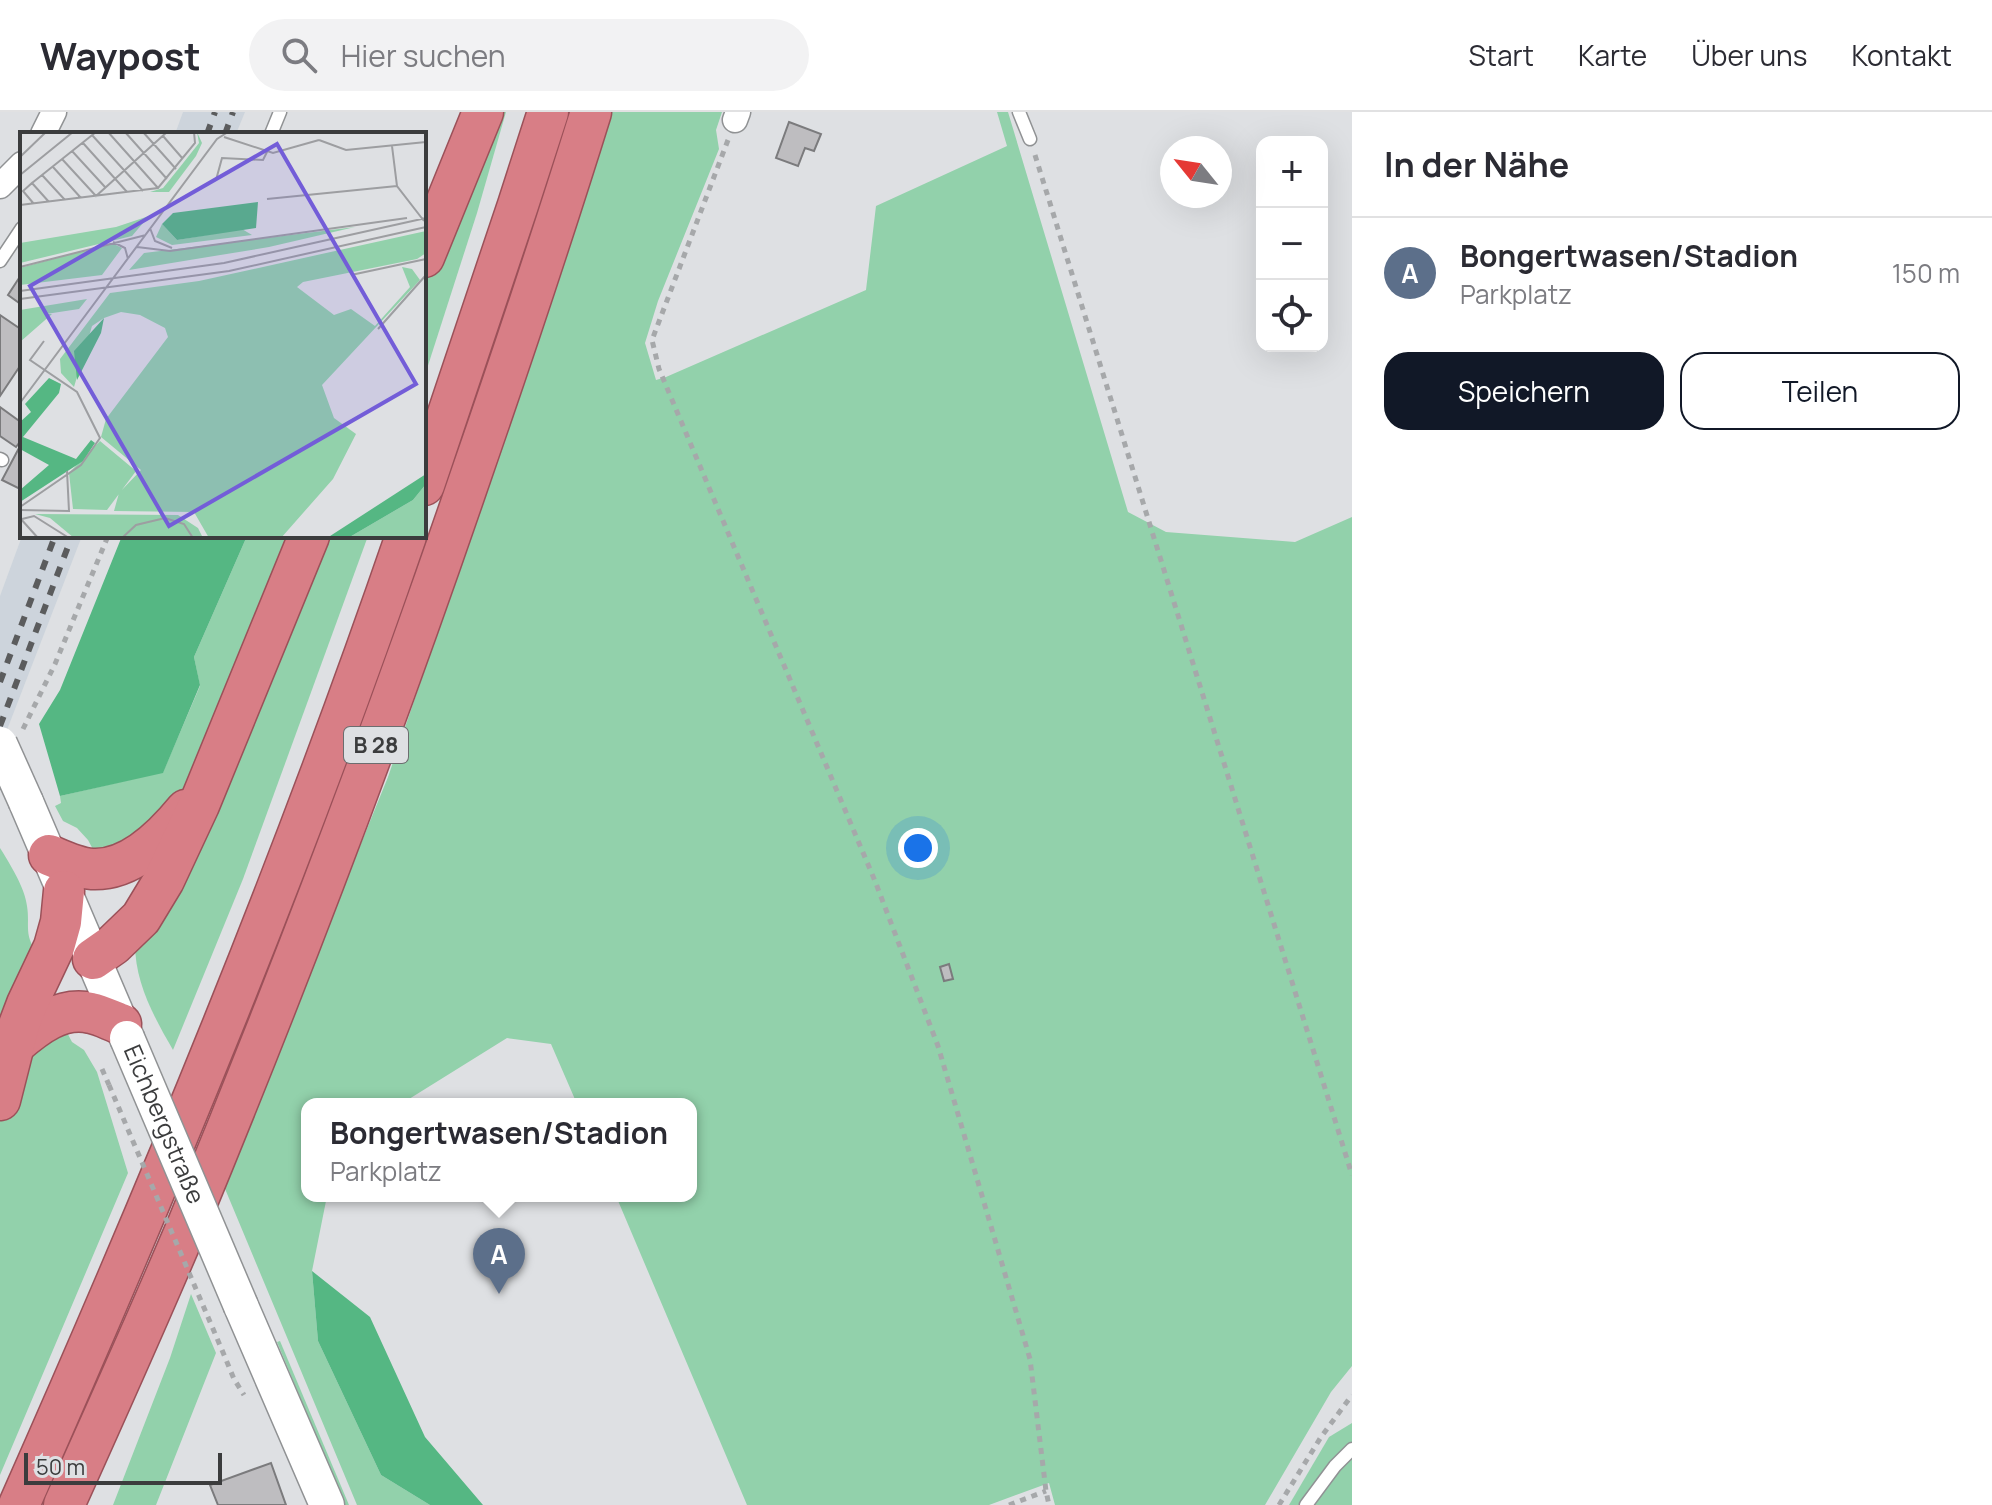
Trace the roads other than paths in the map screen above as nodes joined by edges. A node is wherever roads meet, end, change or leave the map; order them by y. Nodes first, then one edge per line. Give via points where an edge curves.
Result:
1 (54, 112) edge
2 (280, 112) edge
3 (483, 112) edge
4 (548, 112) edge
5 (591, 112) edge
6 (1019, 112) edge
7 (44, 132) edge
8 (272, 132) edge
9 (1030, 139) road end
10 (20, 231) edge
11 (426, 252) edge
12 (0, 261) edge
13 (426, 479) edge
14 (308, 538) edge
15 (405, 538) edge
16 (10, 740) edge
17 (209, 782) junction
18 (57, 873) junction
19 (93, 959) junction
20 (124, 1031) junction
21 (15, 1044) junction
22 (0, 1100) edge
23 (1352, 1449) edge
24 (19, 1505) edge
25 (64, 1505) edge
26 (327, 1505) edge
27 (1306, 1505) edge

1 - 7 street
2 - 8 lane
3 - 11 highway
4 - 13 highway
5 - 25 highway, B 28 via 370,761 188,1224
6 - 9 lane
10 - 12 lane
14 - 17 highway
15 - 24 highway, B 28 via 222,1027
16 - 18 main road, Eichbergstraße, bridge via 26,802
17 - 18 highway via 152,845 115,867 74,866
17 - 19 highway via 141,918
18 - 19 main road, Eichbergstraße
18 - 21 highway via 61,922
19 - 20 main road, Eichbergstraße
20 - 21 highway via 90,1012 71,1012 40,1024
20 - 26 main road, Eichbergstraße, bridge
21 - 22 highway
23 - 27 lane

